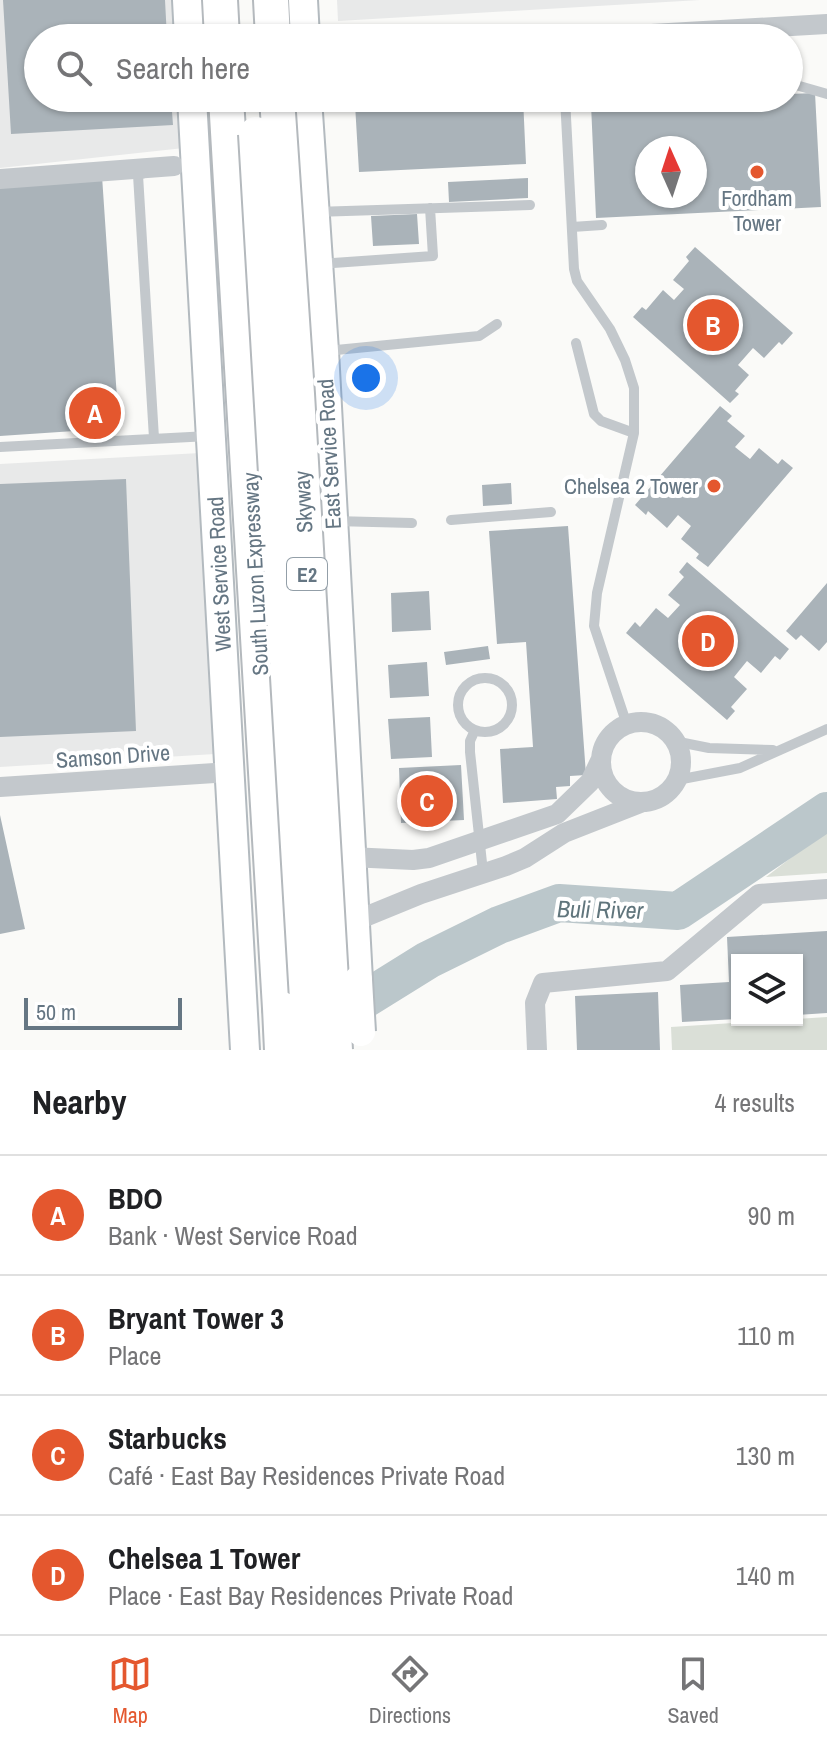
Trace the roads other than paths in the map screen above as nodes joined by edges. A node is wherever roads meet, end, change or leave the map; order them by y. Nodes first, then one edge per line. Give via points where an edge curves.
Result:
1 (187, 0) edge
2 (220, 0) edge
3 (248, 0) edge
4 (271, 0) edge
5 (279, 0) edge
6 (303, 0) edge
7 (188, 24) edge
8 (221, 24) edge
9 (250, 24) edge
10 (272, 24) edge
11 (281, 24) edge
12 (304, 24) edge
13 (827, 24) edge
14 (803, 25) edge
15 (803, 87) edge
16 (827, 94) edge
17 (190, 112) edge
18 (227, 112) edge
19 (255, 112) edge
20 (289, 112) edge
21 (290, 112) edge
22 (566, 112) edge
23 (185, 163) junction
24 (0, 179) edge
25 (530, 205) dead end
26 (430, 208) junction
27 (303, 209) junction
28 (602, 225) dead end
29 (572, 227) junction
30 (319, 264) junction
31 (497, 324) dead end
32 (576, 343) dead end
33 (324, 351) junction
34 (634, 433) junction
35 (211, 435) junction
36 (154, 438) junction
37 (0, 447) edge
38 (551, 512) dead end
39 (451, 520) dead end
40 (333, 521) junction
41 (412, 523) dead end
42 (627, 725) junction
43 (827, 729) edge
44 (475, 730) junction
45 (674, 741) junction
46 (779, 750) junction
47 (601, 759) junction
48 (230, 772) junction
49 (677, 780) junction
50 (0, 787) edge
51 (643, 802) junction
52 (561, 824) junction
53 (482, 842) junction
54 (350, 857) junction
55 (483, 872) junction
56 (827, 889) edge
57 (275, 920) junction
58 (344, 920) junction
59 (341, 1045) edge
60 (245, 1047) edge
61 (282, 1050) edge
62 (537, 1050) edge

1 - 7 main road
2 - 8 highway
3 - 9 highway
4 - 10 highway
5 - 11 highway
6 - 12 main road
13 - 14 street
15 - 16 lane
17 - 23 main road, West Service Road
18 - 57 highway, South Luzon Expressway / E2
19 - 59 highway, Skyway / E2, bridge
20 - 59 highway, Skyway / E2, bridge
21 - 27 highway, E2
22 - 29 lane
23 - 24 street
23 - 35 main road, West Service Road
23 - 36 lane via 138,175
25 - 26 lane
26 - 27 lane
26 - 30 lane via 433,256
27 - 30 main road, East Service Road
27 - 58 highway, E2
28 - 29 lane
29 - 34 lane via 577,281 610,329 634,388
30 - 33 main road, East Service Road
31 - 33 lane via 479,336
32 - 34 lane via 594,414
33 - 40 main road, East Service Road
34 - 42 lane via 594,626
35 - 36 lane
35 - 48 main road, West Service Road
36 - 37 lane
38 - 39 lane
40 - 41 lane
40 - 54 main road, East Service Road
42 - 45 street via 662,728
42 - 47 street via 609,738
43 - 46 lane
44 - 44 lane via 499,729 511,715 509,691 495,679 477,679 459,695 459,713
44 - 53 lane via 470,746
45 - 46 lane
45 - 49 street via 681,757
46 - 49 lane via 740,768
47 - 51 street via 612,790
47 - 52 street
48 - 50 street, Samson Drive
48 - 60 main road, West Service Road
49 - 51 street via 663,796
51 - 52 street
52 - 53 street
52 - 55 street via 525,858
53 - 54 street via 413,860
53 - 55 lane
54 - 58 main road, East Service Road
55 - 58 street
56 - 62 street via 759,894 667,971 543,983 535,1003
57 - 58 lane
57 - 61 highway, South Luzon Expressway / E2, bridge
58 - 59 highway, E2, bridge via 347,985

